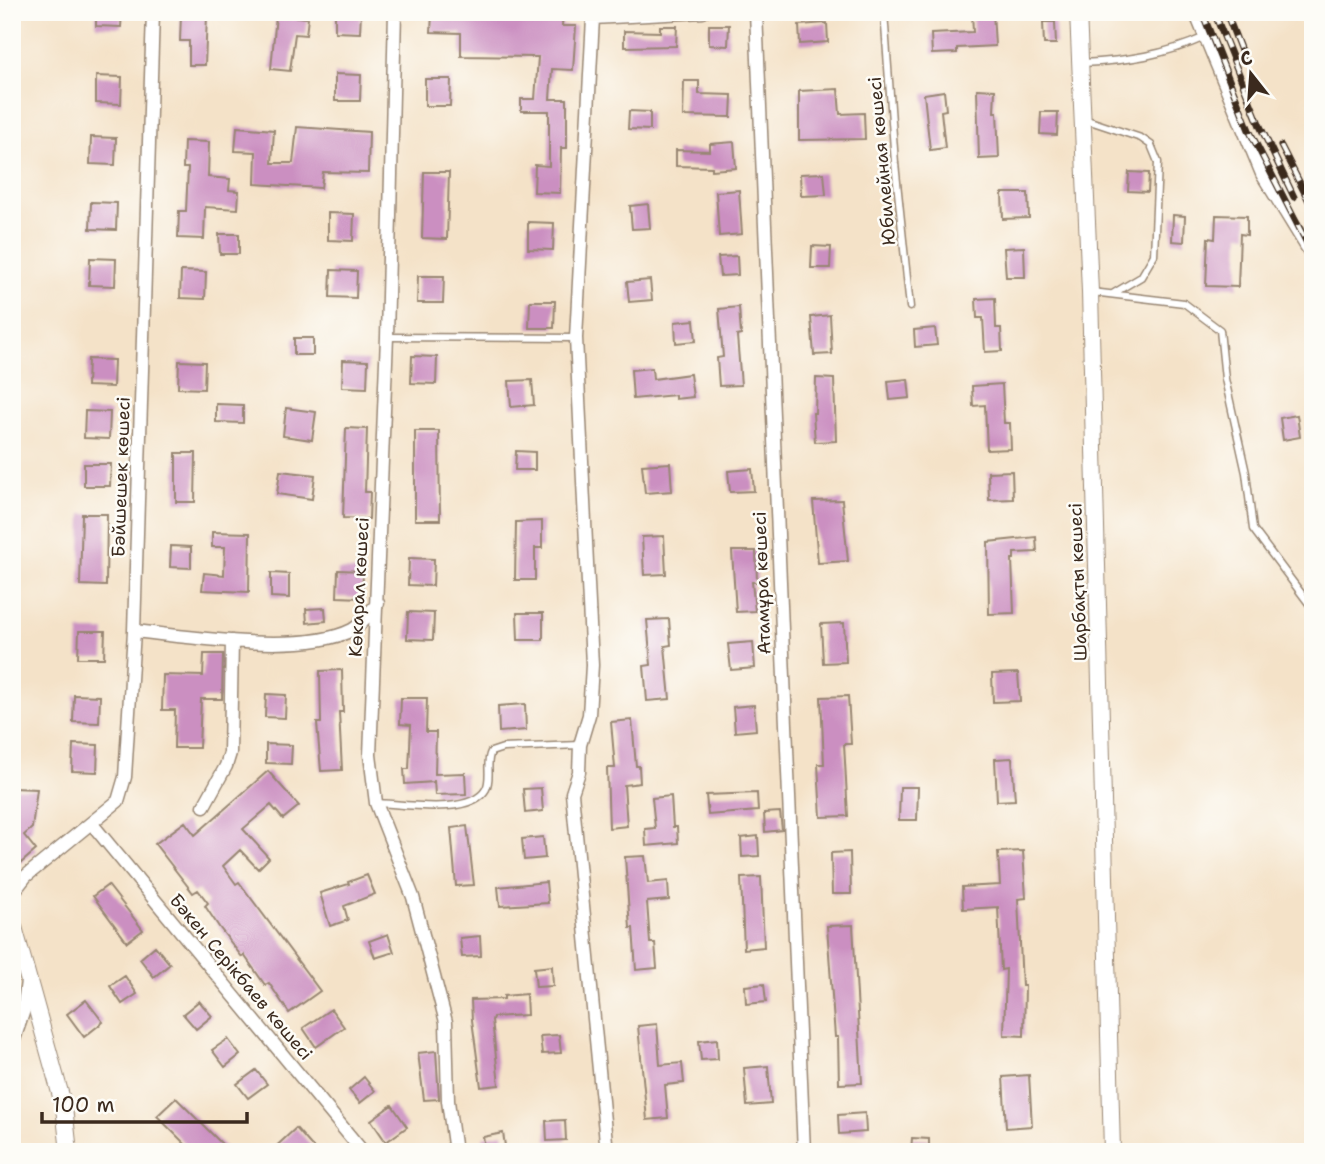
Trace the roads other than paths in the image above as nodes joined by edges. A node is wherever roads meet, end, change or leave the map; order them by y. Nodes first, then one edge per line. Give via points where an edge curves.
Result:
1 (153, 12) edge
2 (395, 12) edge
3 (703, 12) edge
4 (756, 12) edge
5 (884, 12) edge
6 (1079, 12) edge
7 (1195, 12) edge
8 (593, 15) edge
9 (1205, 37) junction
10 (1080, 63) junction
11 (1083, 118) junction
12 (1313, 257) edge
13 (1090, 292) junction
14 (1112, 295) junction
15 (910, 307) dead end
16 (387, 337) junction
17 (576, 338) junction
18 (378, 603) junction
19 (1313, 609) edge
20 (134, 631) junction
21 (232, 641) junction
22 (580, 745) junction
23 (376, 803) junction
24 (204, 806) dead end
25 (92, 824) junction
26 (12, 894) edge
27 (12, 920) edge
28 (28, 975) junction
29 (12, 1045) edge
30 (69, 1152) edge
31 (363, 1152) edge
32 (455, 1152) edge
33 (607, 1152) edge
34 (804, 1152) edge
35 (1112, 1152) edge

1 - 20 street, Бәйшешек көшесі
2 - 16 street, Көкарал көшесі
3 - 8 street
4 - 34 street, Атамұра көшесі
5 - 15 lane, Юбилейная көшесі
6 - 10 street, Шарбақты көшесі
7 - 9 street
8 - 17 street
9 - 10 lane via 1151,56
9 - 12 street via 1262,174
10 - 11 street, Шарбақты көшесі
11 - 13 street, Шарбақты көшесі
11 - 14 lane via 1141,138 1151,145 1158,162 1154,255 1141,277
13 - 14 lane
13 - 35 street, Шарбақты көшесі
14 - 19 lane via 1184,303 1220,330 1253,529
16 - 17 lane
16 - 18 street, Көкарал көшесі
17 - 22 street via 592,665 589,715
18 - 21 street via 354,629 318,641
18 - 23 street, Көкарал көшесі via 370,755
20 - 21 street
20 - 25 street, Бәйшешек көшесі via 125,777 118,801
21 - 24 street via 230,753
22 - 23 lane via 491,752 484,793 457,806
22 - 33 street via 572,793
23 - 32 street, Көкарал көшесі via 412,897 446,1022
25 - 26 street, Бәйшешек көшесі via 26,876
25 - 31 street, Бәкен Серікбаев көшесі
27 - 28 street
28 - 29 street via 23,1013
28 - 30 street via 64,1107

